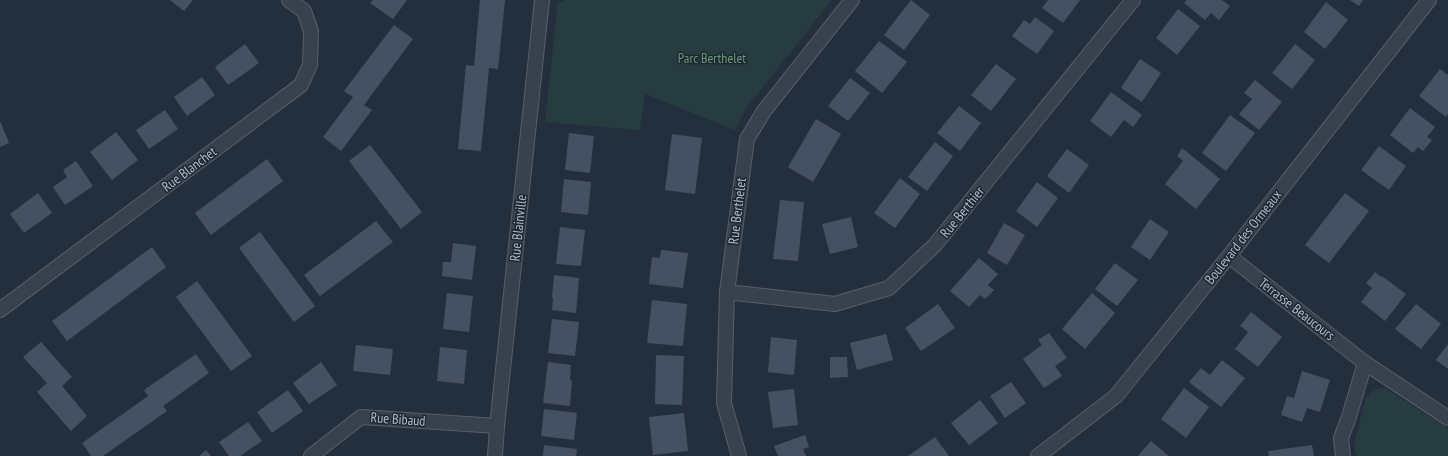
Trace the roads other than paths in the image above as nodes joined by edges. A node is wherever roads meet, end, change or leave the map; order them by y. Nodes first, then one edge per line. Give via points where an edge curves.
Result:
1 (289, 0) edge
2 (542, 0) edge
3 (852, 0) edge
4 (1133, 0) edge
5 (1429, 0) edge
6 (1229, 256) junction
7 (727, 292) junction
8 (0, 310) edge
9 (1365, 363) junction
10 (1448, 418) edge
11 (497, 426) junction
12 (311, 456) edge
13 (495, 456) edge
14 (738, 456) edge
15 (1038, 456) edge
16 (1343, 456) edge

1 - 8 street, Rue Blanchet via 304,11 311,32 310,65 301,85
2 - 11 street, Rue Blainville
3 - 7 street, Rue Berthelet via 764,112 747,139
4 - 7 street, Rue Berthier via 936,245 889,288 835,304
5 - 6 street, Boulevard des Ormeaux
6 - 9 street, Terrasse Beaucours
6 - 15 street, Boulevard des Ormeaux via 1116,396
7 - 14 street, Rue Berthelet via 724,403
9 - 10 street, Terrasse Beaucours
9 - 16 street via 1341,438
11 - 12 street, Rue Bibaud via 362,417
11 - 13 street, Rue Blainville

